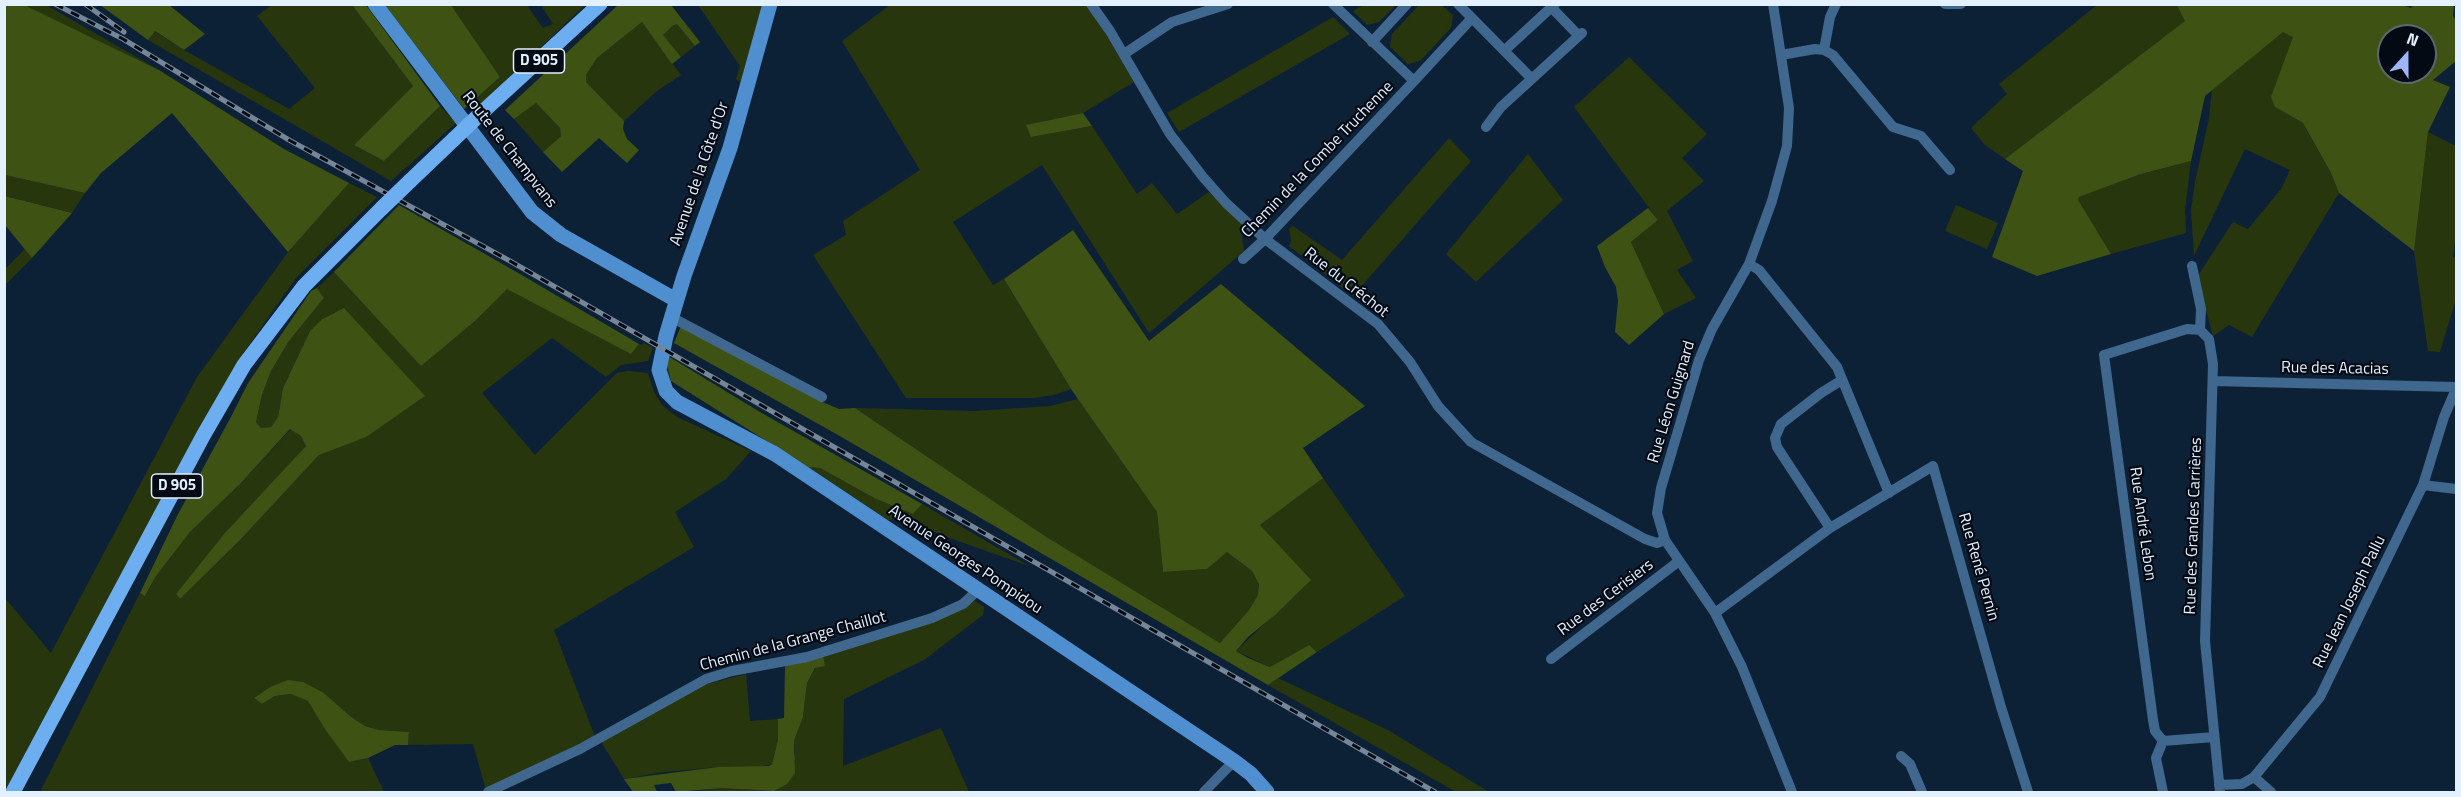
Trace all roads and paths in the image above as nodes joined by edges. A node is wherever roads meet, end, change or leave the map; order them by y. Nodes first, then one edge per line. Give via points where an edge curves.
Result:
1 (375, 4) edge
2 (600, 4) edge
3 (770, 4) edge
4 (1091, 4) edge
5 (1228, 4) edge
6 (1333, 4) edge
7 (1407, 4) edge
8 (1458, 4) edge
9 (1773, 4) edge
10 (1836, 4) edge
11 (1945, 4) edge
12 (1961, 4) edge
13 (1553, 6) edge
14 (1472, 18) junction
15 (1372, 42) junction
16 (1505, 50) junction
17 (1824, 50) junction
18 (1124, 54) junction
19 (1781, 55) junction
20 (1532, 79) junction
21 (1414, 81) junction
22 (1486, 127) dead end
23 (1950, 170) dead end
24 (1265, 239) junction
25 (1243, 259) dead end
26 (1749, 264) junction
27 (2192, 266) dead end
28 (676, 300) junction
29 (671, 317) junction
30 (2200, 330) junction
31 (661, 355) joint
32 (1842, 380) junction
33 (2213, 381) junction
34 (2457, 388) edge
35 (822, 397) dead end
36 (2423, 485) junction
37 (2457, 489) edge
38 (1889, 493) junction
39 (1830, 528) junction
40 (1665, 540) junction
41 (1679, 561) junction
42 (978, 590) junction
43 (1715, 613) junction
44 (1551, 658) dead end
45 (2214, 737) junction
46 (2163, 741) junction
47 (1901, 756) dead end
48 (1234, 761) junction
49 (2254, 777) junction
50 (2220, 789) edge
51 (13, 792) edge
52 (488, 792) edge
53 (1204, 792) edge
54 (1267, 792) edge
55 (1792, 792) edge
56 (1922, 792) edge
57 (2028, 792) edge
58 (2163, 792) edge
59 (2271, 792) edge

1 - 28 main road, Route de Champvans via 532,212 561,235
2 - 51 main road, D 905, bridge via 477,117 304,286 244,365
3 - 28 main road, Avenue de la Côte d'Or via 730,148
4 - 18 street, Rue du Créchot
5 - 18 street via 1172,22
6 - 15 street
7 - 15 street
8 - 14 street
9 - 19 street, Rue Léon Guignard
10 - 17 street
11 - 12 street
13 - 16 street
13 - 20 street via 1581,35
14 - 16 street
14 - 21 street, Chemin de la Combe Truchenne
15 - 21 street
16 - 20 street
17 - 19 street
17 - 23 street via 1833,55 1893,127 1922,136
18 - 24 street, Rue du Créchot via 1170,134 1226,204
19 - 26 street, Rue Léon Guignard via 1789,108 1787,146
20 - 22 street via 1501,107
21 - 24 street, Chemin de la Combe Truchenne
24 - 25 street, Chemin de la Combe Truchenne
24 - 40 street, Rue du Créchot via 1378,324 1410,362 1438,406 1477,447 1645,539 1657,543
26 - 32 street via 1759,270 1837,367
26 - 40 street, Rue Léon Guignard via 1699,360 1658,501 1658,519
27 - 30 street, Rue des Grandes Carrières via 2201,309
28 - 29 main road, Avenue de la Côte d'Or
29 - 31 main road, Avenue de la Côte d'Or
29 - 35 street
30 - 33 street, Rue des Grandes Carrières via 2209,339
30 - 46 street, Rue André Lebon via 2187,329 2104,355 2153,720
31 - 42 main road, Avenue Georges Pompidou via 663,385 677,402 775,454
32 - 38 street
32 - 39 street via 1781,424 1775,438
33 - 34 street, Rue des Acacias
33 - 45 street, Rue des Grandes Carrières via 2205,641
34 - 36 street, Rue Jean Joseph Pallu
36 - 37 street
36 - 49 street, Rue Jean Joseph Pallu via 2319,697
38 - 39 street, Rue René Pernin
38 - 57 street, Rue René Pernin via 1933,466
39 - 43 street, Rue René Pernin
40 - 41 street, Rue Léon Guignard
41 - 43 street, Rue Léon Guignard
41 - 44 street, Rue des Cerisiers
42 - 48 main road, Avenue Georges Pompidou
42 - 52 street, Chemin de la Grange Chaillot via 963,604 932,618 807,657 706,679 580,749
43 - 55 street, Rue Léon Guignard via 1742,667
45 - 46 street
45 - 50 street, Rue des Grandes Carrières
46 - 58 street via 2156,758
47 - 56 street via 1910,764
48 - 53 street
48 - 54 main road, Avenue Georges Pompidou
49 - 50 street
49 - 59 street

